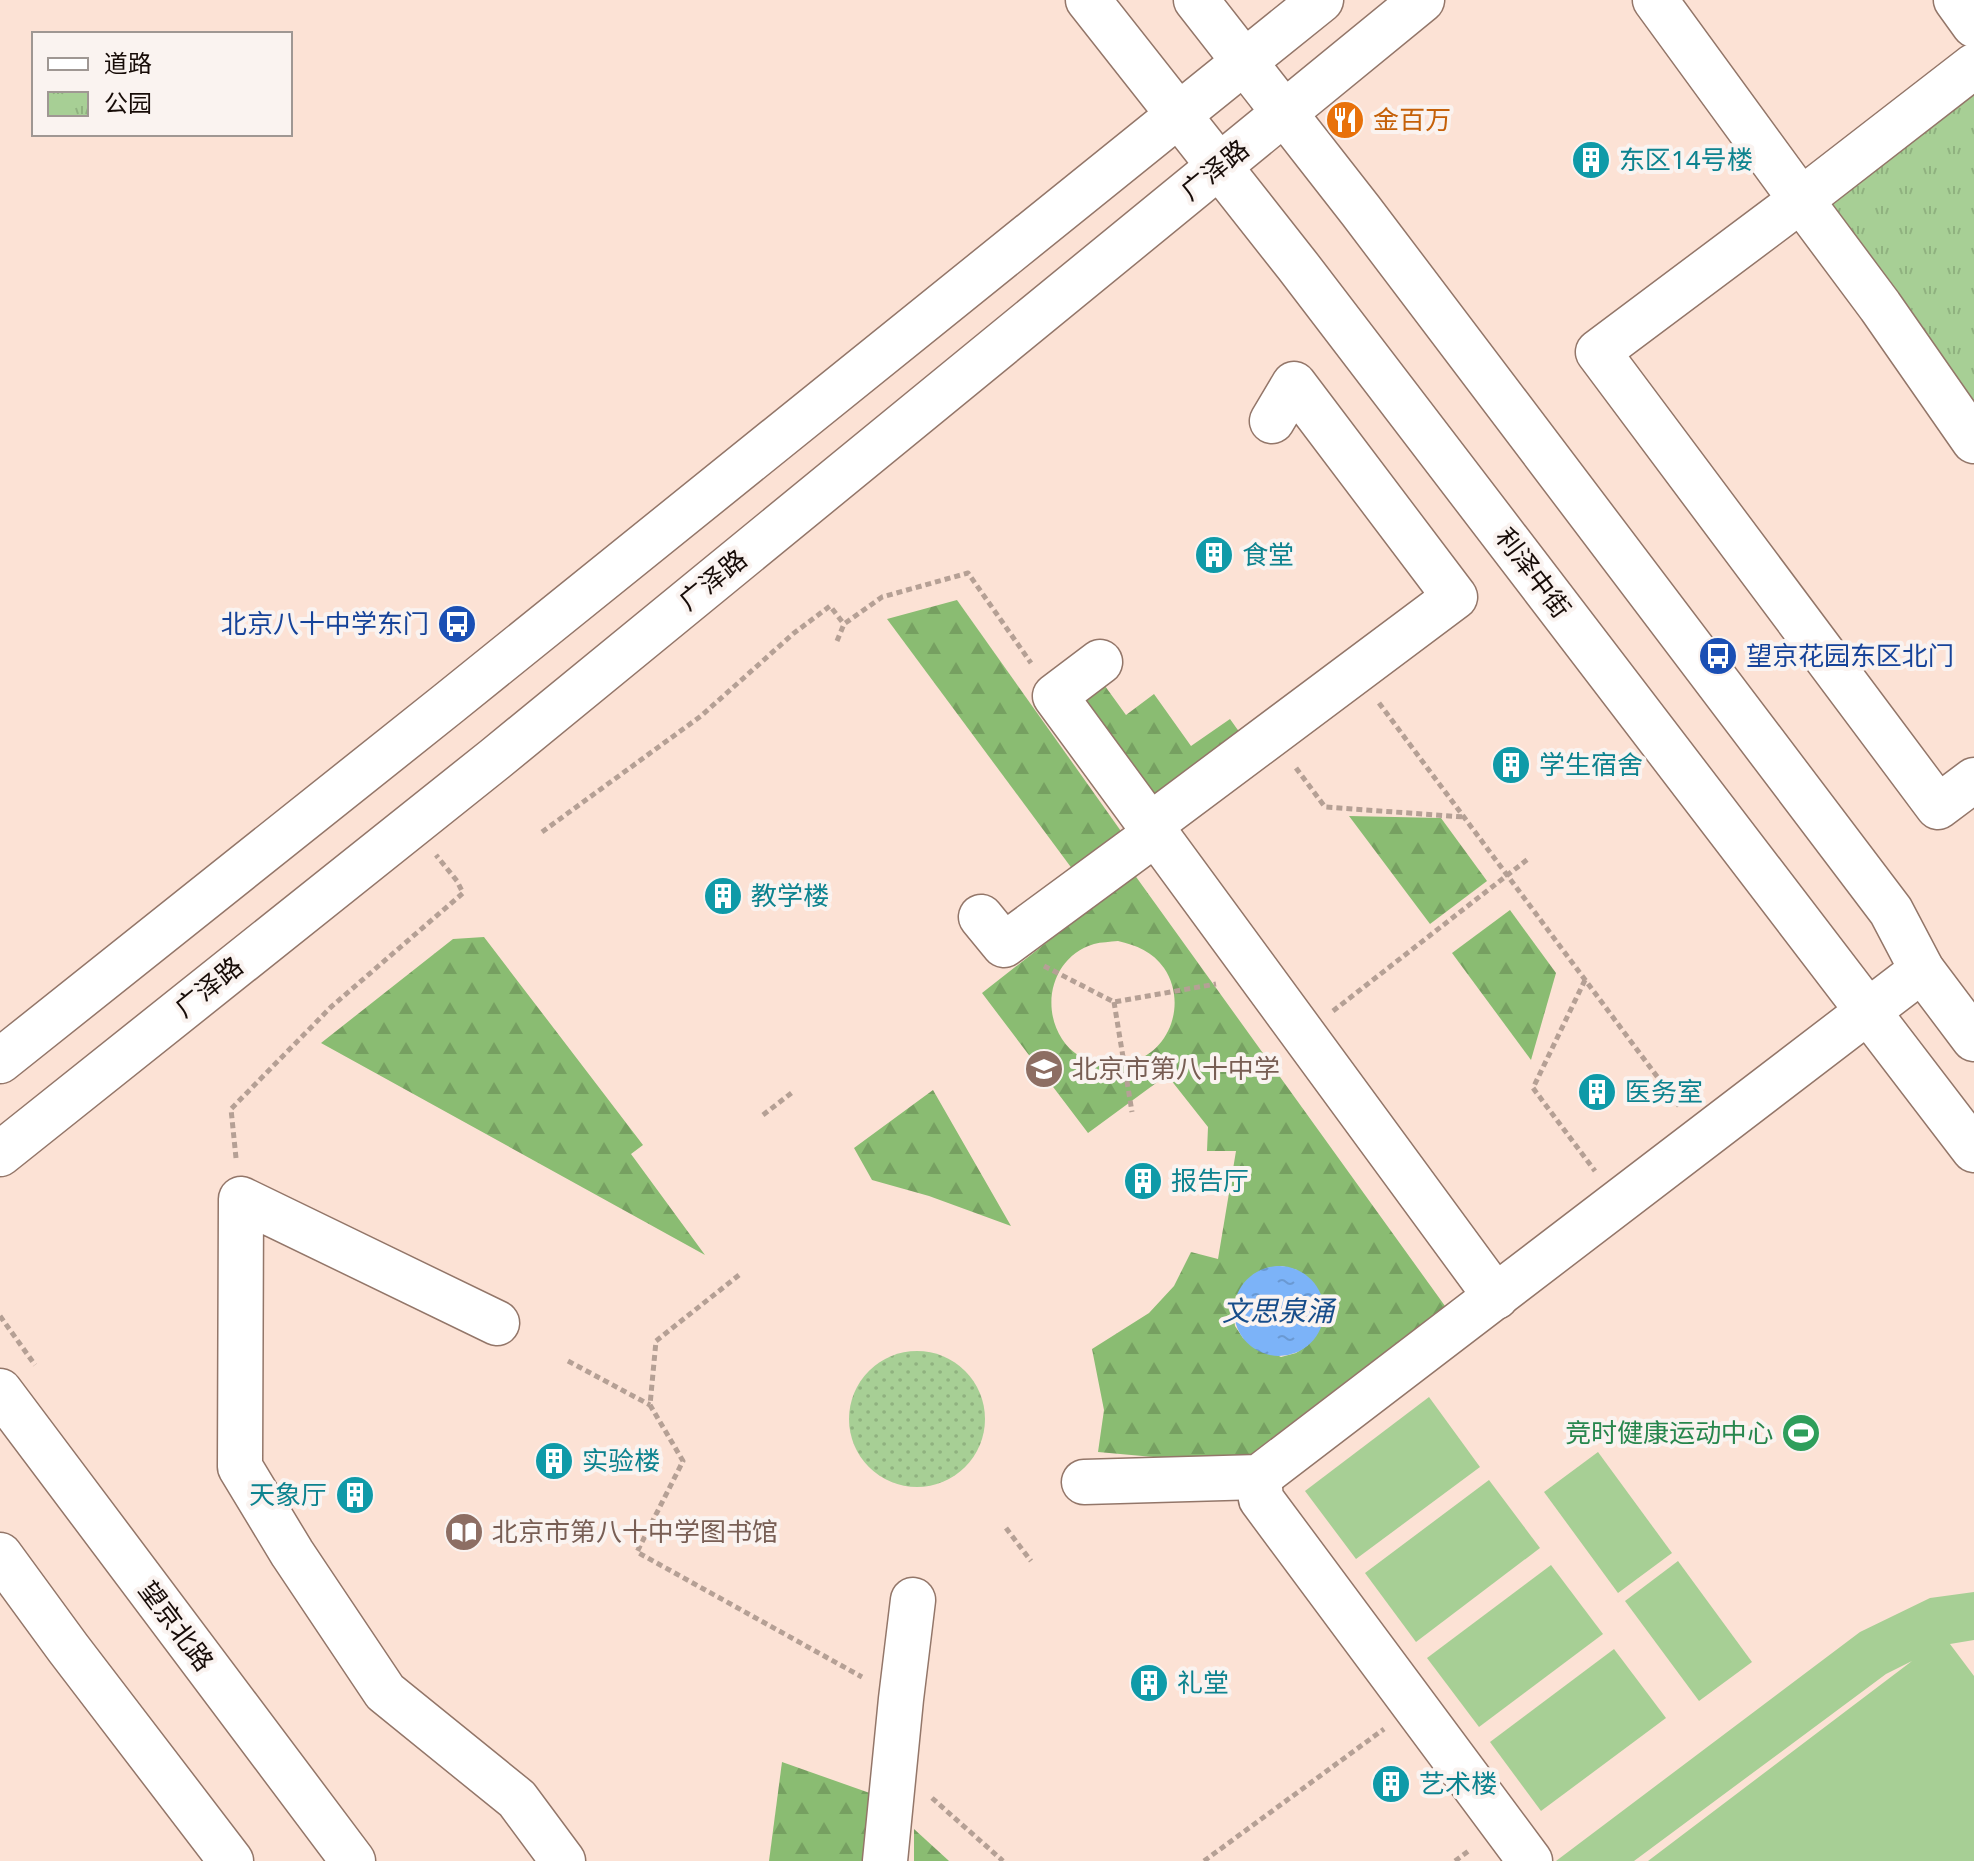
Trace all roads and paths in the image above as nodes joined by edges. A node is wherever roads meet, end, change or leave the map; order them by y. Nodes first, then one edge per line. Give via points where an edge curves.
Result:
1 (1088, 0) edge
2 (1196, 0) edge
3 (1321, 0) edge
4 (1422, 0) edge
5 (1655, 0) edge
6 (1956, 0) edge
7 (1974, 25) edge
8 (1243, 61) junction
9 (1974, 66) edge
10 (1177, 114) junction
11 (1285, 114) junction
12 (1219, 167) junction
13 (1801, 200) junction
14 (1272, 421) dead end
15 (1974, 441) edge
16 (844, 624) junction
17 (837, 641) dead end
18 (1100, 662) dead end
19 (1356, 672) junction
20 (1055, 696) junction
21 (1271, 735) junction
22 (1974, 780) edge
23 (1464, 817) junction
24 (1149, 826) junction
25 (542, 832) dead end
26 (1528, 859) dead end
27 (1507, 875) junction
28 (463, 893) dead end
29 (992, 931) joint
30 (1922, 970) junction
31 (1259, 976) junction
32 (1585, 980) junction
33 (1114, 1002) junction
34 (1868, 1011) junction
35 (1328, 1015) dead end
36 (1974, 1039) edge
37 (0, 1061) edge
38 (794, 1091) dead end
39 (1132, 1112) dead end
40 (763, 1115) dead end
41 (1703, 1139) junction
42 (1974, 1150) edge
43 (0, 1154) edge
44 (241, 1199) junction
45 (1619, 1203) junction
46 (739, 1275) dead end
47 (1496, 1297) junction
48 (497, 1323) dead end
49 (568, 1361) dead end
50 (0, 1391) edge
51 (650, 1405) junction
52 (1259, 1477) junction
53 (1084, 1482) dead end
54 (1006, 1528) dead end
55 (0, 1555) edge
56 (1031, 1561) dead end
57 (913, 1600) dead end
58 (901, 1699) junction
59 (1415, 1705) junction
60 (894, 1763) junction
61 (231, 1861) edge
62 (353, 1861) edge
63 (563, 1861) edge
64 (885, 1861) edge
65 (1003, 1861) edge
66 (1204, 1861) edge
67 (1530, 1861) edge

1 - 10 main road, 利泽中街
2 - 8 main road
3 - 8 main road
4 - 11 main road, 广泽路
5 - 13 main road
6 - 7 main road
8 - 10 main road
8 - 11 main road
9 - 13 main road
10 - 12 main road, 利泽中街
10 - 37 main road
11 - 12 main road, 广泽路
11 - 30 main road via 1891,911
12 - 34 main road, 利泽中街
12 - 43 main road, 广泽路 via 483,769
13 - 15 main road
13 - 22 main road via 1598,352 1938,807
14 - 19 main road via 1294,384 1455,597
16 - 17 path
16 - 20 path via 882,597 968,573
16 - 25 path via 830,606 701,716
18 - 20 main road
19 - 21 main road
19 - 23 path
20 - 24 main road
21 - 23 path via 1325,807
21 - 24 main road
23 - 27 path
24 - 29 main road via 1144,842
24 - 31 main road
26 - 27 path
27 - 32 path
27 - 35 path
28 - 44 path via 331,1007 231,1109
29 - 33 path
30 - 34 main road
30 - 36 main road
31 - 33 path
31 - 47 main road
32 - 41 path
32 - 45 path via 1533,1088
33 - 39 path
34 - 41 main road
34 - 42 main road, 利泽中街
38 - 40 path
41 - 45 main road
44 - 48 main road
44 - 63 main road via 240,1467 385,1692 517,1799
45 - 47 main road
46 - 51 path via 656,1341
47 - 52 main road
49 - 51 path
50 - 62 main road, 望京北路
51 - 58 path via 683,1461 637,1552
52 - 53 main road
52 - 59 main road via 1261,1499
54 - 56 path
55 - 61 main road
57 - 58 main road
58 - 60 main road
59 - 66 path
59 - 67 main road
60 - 64 main road
60 - 65 path

